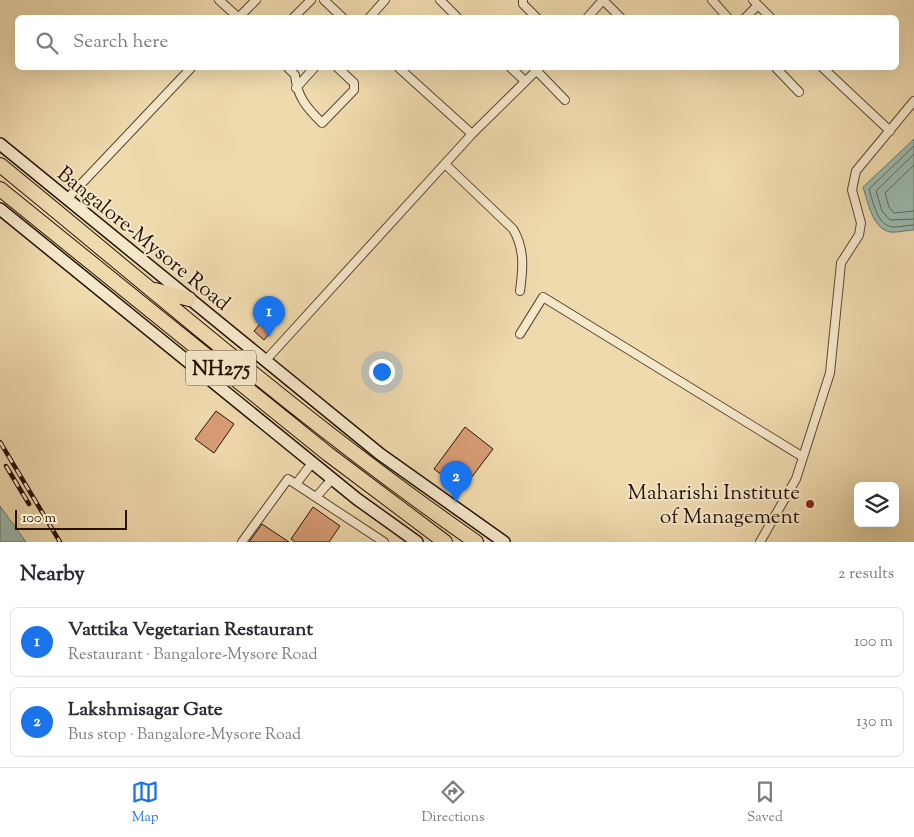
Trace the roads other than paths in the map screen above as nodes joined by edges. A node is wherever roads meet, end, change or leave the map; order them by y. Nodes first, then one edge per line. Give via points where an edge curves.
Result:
1 (220, 0) edge
2 (256, 0) edge
3 (311, 0) edge
4 (324, 0) edge
5 (385, 0) edge
6 (440, 0) edge
7 (523, 0) edge
8 (603, 0) edge
9 (712, 0) edge
10 (756, 2) edge
11 (236, 15) edge
12 (240, 15) edge
13 (297, 15) edge
14 (340, 15) edge
15 (372, 15) edge
16 (455, 15) edge
17 (534, 15) edge
18 (590, 15) edge
19 (618, 15) edge
20 (725, 15) edge
21 (747, 15) edge
22 (768, 15) edge
23 (189, 70) edge
24 (290, 70) edge
25 (312, 70) edge
26 (340, 70) edge
27 (401, 70) edge
28 (513, 70) edge
29 (536, 70) edge
30 (538, 70) edge
31 (778, 70) edge
32 (825, 70) edge
33 (525, 81) junction
34 (296, 88) junction
35 (799, 92) dead end
36 (565, 100) dead end
37 (914, 101) edge
38 (890, 131) junction
39 (472, 134) junction
40 (0, 144) edge
41 (445, 164) junction
42 (0, 165) edge
43 (0, 189) edge
44 (67, 199) junction
45 (0, 209) edge
46 (150, 288) junction
47 (520, 291) dead end
48 (189, 299) junction
49 (520, 334) dead end
50 (266, 360) junction
51 (803, 458) junction
52 (312, 463) junction
53 (332, 479) junction
54 (296, 484) junction
55 (316, 497) junction
56 (242, 542) edge
57 (384, 542) edge
58 (417, 542) edge
59 (445, 542) edge
60 (476, 542) edge
61 (504, 542) edge
62 (760, 542) edge

1 - 11 street
2 - 12 street
3 - 13 street
4 - 14 street
5 - 15 street
6 - 16 street
7 - 17 street
8 - 18 street
8 - 19 street
9 - 20 street
10 - 21 street
10 - 22 street
23 - 44 street
24 - 34 street via 295,75
25 - 34 street
26 - 34 street via 354,83 354,90 322,123 300,99
27 - 39 street
28 - 33 street
29 - 33 street
30 - 36 street
31 - 35 street
32 - 38 street
33 - 39 street
37 - 38 street
38 - 51 street via 856,171 853,180 853,199 861,223 859,234 841,263 830,373
39 - 41 street
40 - 44 street, Bangalore-Mysore Road / NH275
41 - 47 street via 513,229 523,263
41 - 50 street
42 - 46 highway, NH275
43 - 59 highway, NH275 via 320,448
44 - 48 street, Bangalore-Mysore Road / NH275
45 - 52 street, NH275
46 - 48 highway
46 - 60 highway, NH275 via 415,500
48 - 50 street, Bangalore-Mysore Road / NH275
49 - 51 street via 544,297
50 - 61 street, Bangalore-Mysore Road / NH275 via 380,454
51 - 62 street via 796,479
52 - 53 street, NH275
52 - 54 street
53 - 55 street
53 - 58 street, NH275
54 - 55 street
54 - 56 street via 287,480
55 - 57 street

